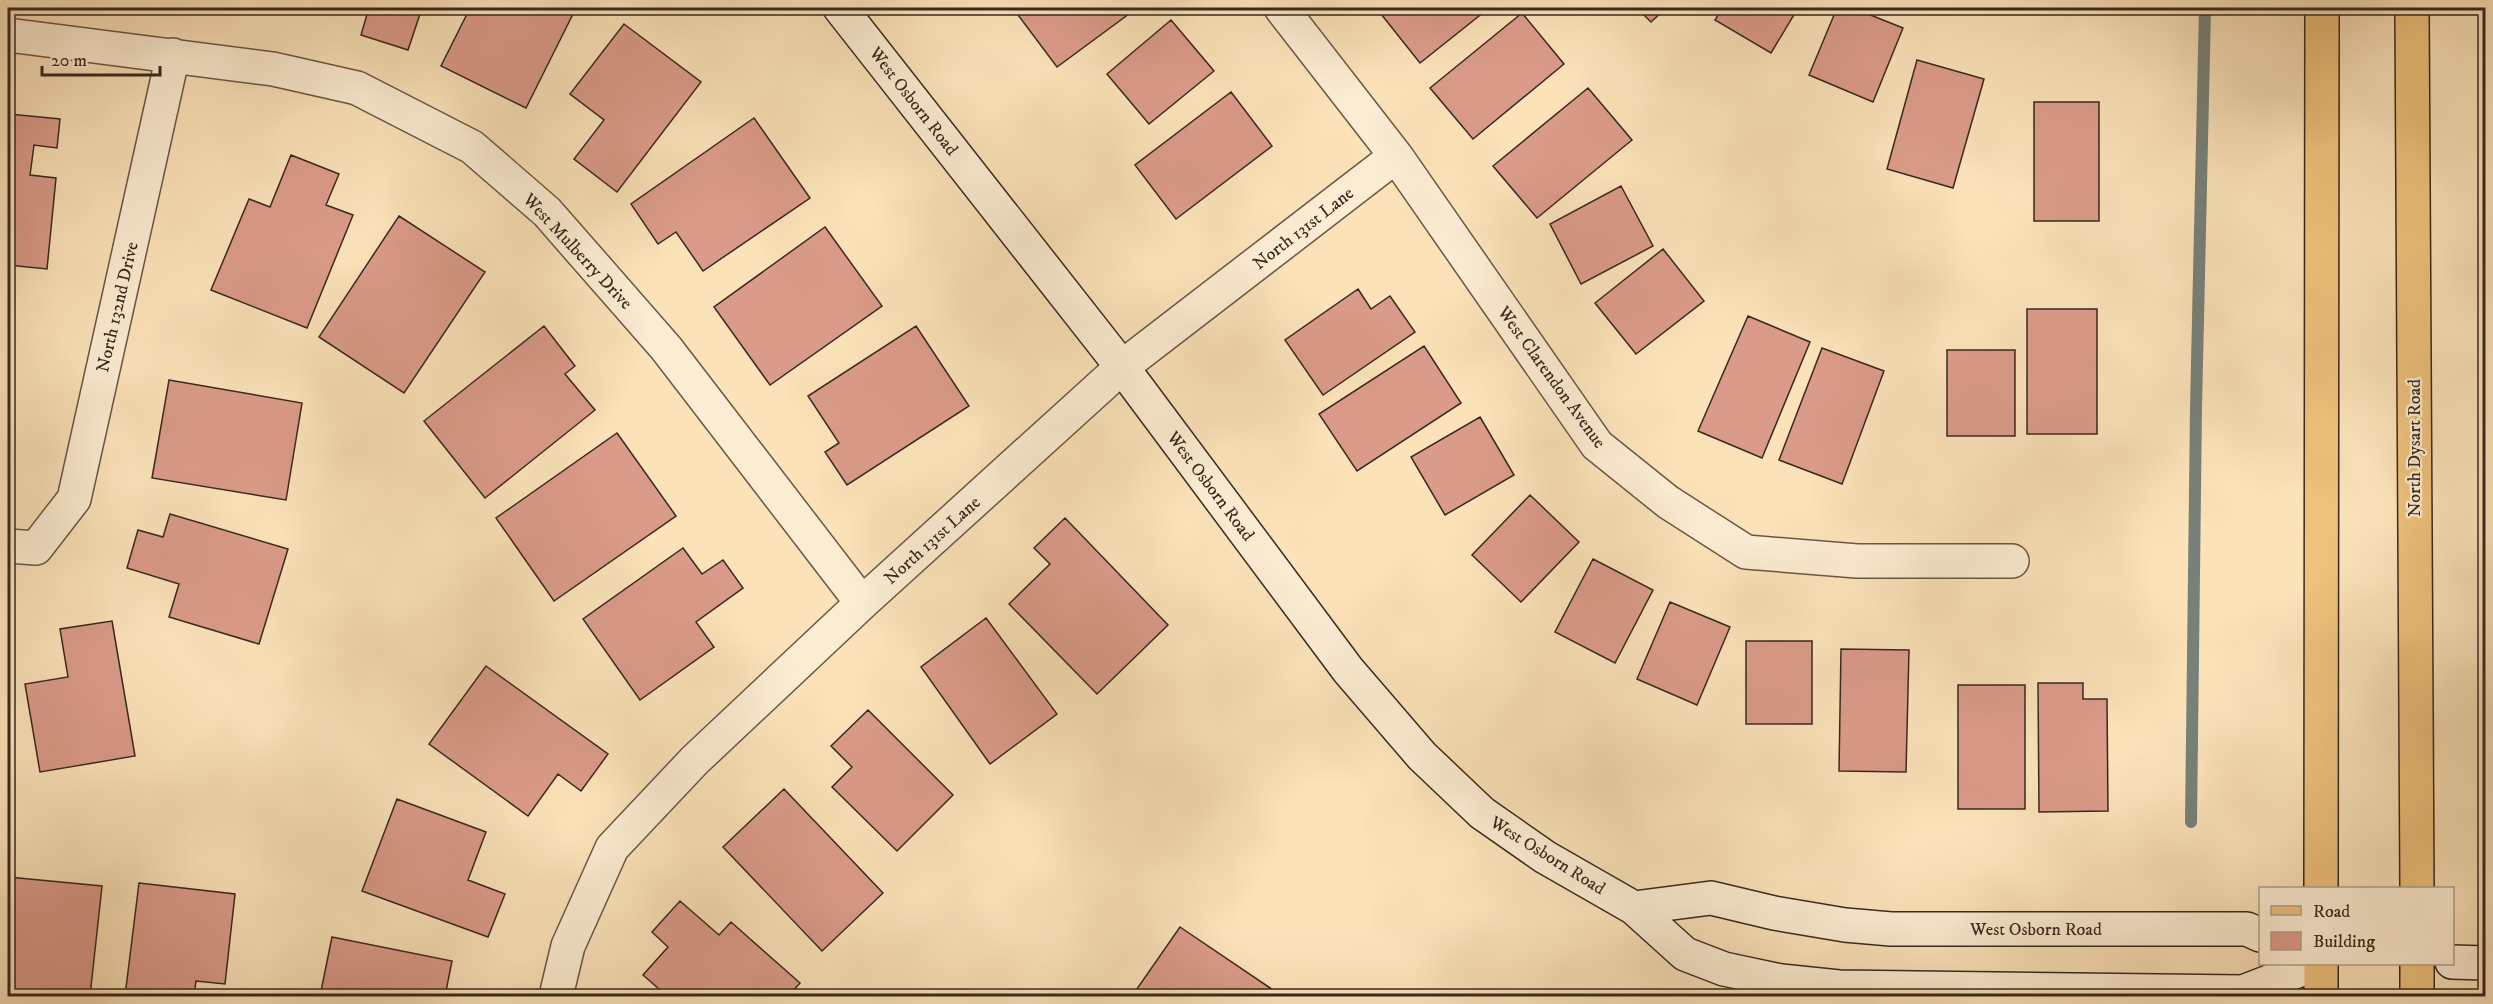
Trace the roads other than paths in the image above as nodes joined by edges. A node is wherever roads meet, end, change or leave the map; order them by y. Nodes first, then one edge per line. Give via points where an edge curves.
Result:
1 (840, 8) edge
2 (1281, 8) edge
3 (2322, 8) edge
4 (2412, 8) edge
5 (8, 35) edge
6 (173, 55) junction
7 (1396, 156) junction
8 (1122, 368) junction
9 (22, 547) edge
10 (2012, 561) dead end
11 (862, 603) junction
12 (2320, 887) edge
13 (2417, 887) edge
14 (1634, 908) junction
15 (2259, 935) edge
16 (2454, 962) edge
17 (2486, 963) edge
18 (2310, 965) edge
19 (2321, 965) edge
20 (2417, 965) edge
21 (556, 996) edge
22 (2321, 996) edge
23 (2417, 996) edge

1 - 8 street, West Osborn Road
2 - 7 street, West Clarendon Avenue
3 - 12 main road
4 - 13 main road, North Dysart Road
5 - 6 street, West Mulberry Drive
6 - 9 street, North 132nd Drive via 74,499
6 - 11 street, West Mulberry Drive via 273,69 357,88 472,147 547,212 666,348
7 - 8 street, North 131st Lane
7 - 10 street, West Clarendon Avenue via 1597,446 1668,502 1746,552 1857,561
8 - 11 street, North 131st Lane
8 - 14 street, West Osborn Road via 1348,670 1422,756 1482,813 1545,857
11 - 21 street, North 131st Lane via 695,760 612,848 568,946
14 - 15 street, West Osborn Road via 1711,898 1774,913 1891,929 2247,929
14 - 18 street, West Osborn Road via 1685,954 1724,969 1781,981 1839,987 2244,992
16 - 17 street
19 - 22 main road
20 - 23 main road

